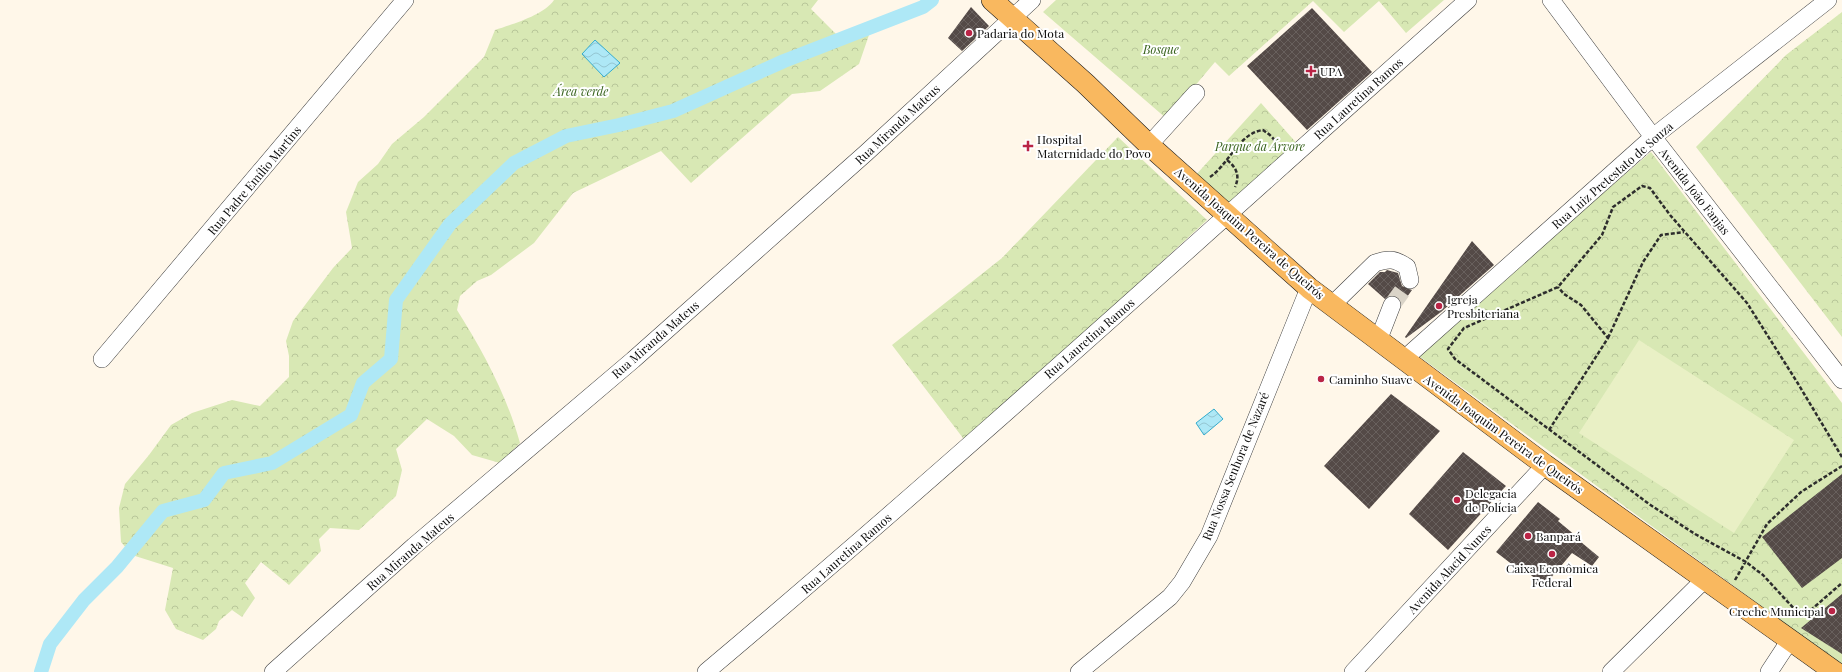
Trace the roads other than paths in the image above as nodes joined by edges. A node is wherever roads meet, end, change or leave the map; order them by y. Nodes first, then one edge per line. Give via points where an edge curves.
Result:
1 (405, 0) edge
2 (992, 0) edge
3 (1032, 0) edge
4 (1468, 0) edge
5 (1828, 0) edge
6 (1558, 2) edge
7 (1012, 18) junction
8 (1196, 93) dead end
9 (1653, 137) junction
10 (1149, 145) junction
11 (1223, 210) junction
12 (1410, 280) dead end
13 (1309, 288) junction
14 (1332, 305) junction
15 (1392, 305) tunnel mouth
16 (1378, 341) junction
17 (102, 359) dead end
18 (1403, 360) junction
19 (1842, 380) edge
20 (1545, 465) junction
21 (1704, 580) junction
22 (1790, 640) junction
23 (273, 672) edge
24 (706, 672) edge
25 (1079, 672) edge
26 (1353, 672) edge
27 (1611, 672) edge
28 (1768, 672) edge
29 (1835, 672) edge

1 - 17 street, Rua Padre Emílio Martins
2 - 7 main road, Avenida Joaquim Pereira de Queirós
3 - 7 street, Rua Miranda Mateus
4 - 11 street, Rua Lauretina Ramos via 1278,169
5 - 9 street, Rua Luiz Pretestato de Souza
6 - 9 street, Avenida João Fanjas
7 - 10 main road, Avenida Joaquim Pereira de Queirós
7 - 23 street, Rua Miranda Mateus via 866,153 639,355 414,546
8 - 10 street
9 - 18 street, Rua Luiz Pretestato de Souza
9 - 19 street, Avenida João Fanjas
10 - 11 main road, Avenida Joaquim Pereira de Queirós
11 - 13 main road, Avenida Joaquim Pereira de Queirós
11 - 24 street, Rua Lauretina Ramos via 828,569
12 - 14 street via 1407,267 1396,260 1384,260 1376,263
13 - 14 main road, Avenida Joaquim Pereira de Queirós
13 - 25 street, Rua Nossa Senhora de Nazaré via 1208,536 1182,582 1170,597
14 - 16 main road, Avenida Joaquim Pereira de Queirós
15 - 16 street
16 - 18 main road, Avenida Joaquim Pereira de Queirós
18 - 20 main road, Avenida Joaquim Pereira de Queirós
20 - 21 main road, Avenida Joaquim Pereira de Queirós
20 - 26 street, Avenida Alacid Nunes
21 - 22 main road, Avenida Joaquim Pereira de Queirós
21 - 27 street
22 - 28 street
22 - 29 main road, Avenida Joaquim Pereira de Queirós

